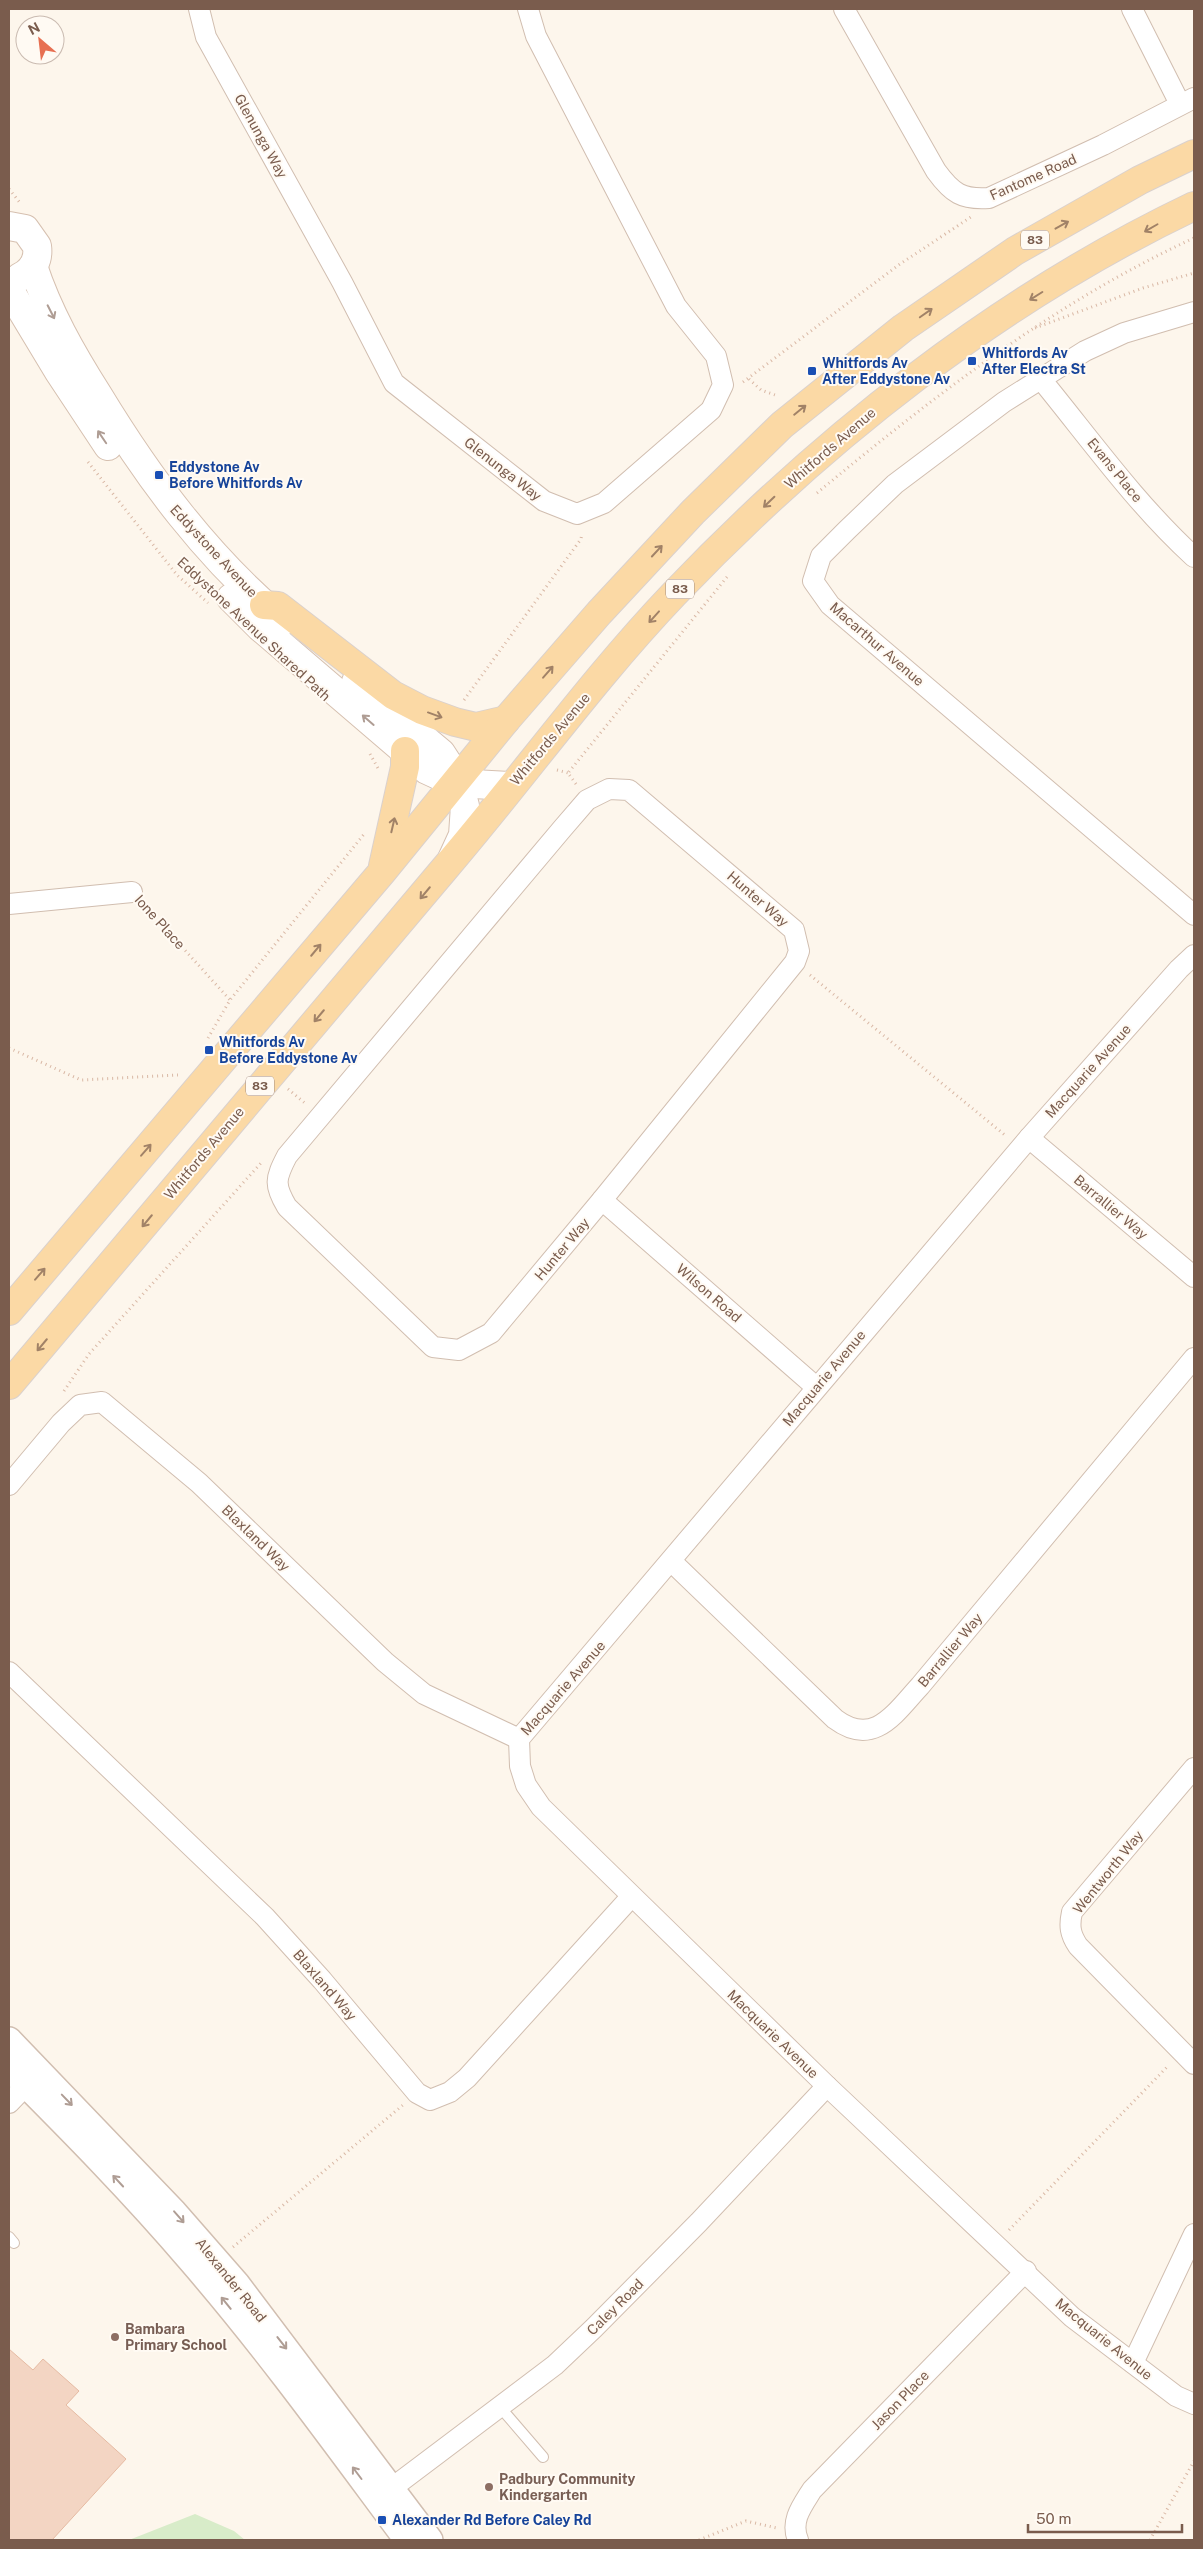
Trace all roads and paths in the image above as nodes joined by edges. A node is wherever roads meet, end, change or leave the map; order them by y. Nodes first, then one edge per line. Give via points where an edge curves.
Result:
1 (200, 9) edge
2 (528, 9) edge
3 (844, 9) edge
4 (1132, 9) edge
5 (1187, 101) edge
6 (1194, 154) edge
7 (9, 190) edge
8 (989, 198) junction
9 (1194, 206) edge
10 (15, 219) edge
11 (1194, 238) edge
12 (33, 266) junction
13 (1194, 273) edge
14 (9, 279) edge
15 (9, 289) edge
16 (1194, 312) edge
17 (1028, 331) junction
18 (1040, 378) junction
19 (720, 392) junction
20 (87, 461) dead end
21 (816, 493) dead end
22 (586, 510) junction
23 (1194, 558) edge
24 (733, 570) dead end
25 (264, 605) junction
26 (213, 609) dead end
27 (458, 702) dead end
28 (506, 720) junction
29 (365, 746) dead end
30 (405, 751) junction
31 (381, 776) dead end
32 (458, 782) junction
33 (510, 786) junction
34 (577, 786) dead end
35 (372, 826) dead end
36 (451, 862) junction
37 (382, 872) junction
38 (132, 892) joint
39 (9, 904) edge
40 (1194, 915) edge
41 (1194, 955) edge
42 (795, 962) junction
43 (9, 1048) edge
44 (186, 1075) dead end
45 (1024, 1143) junction
46 (264, 1159) dead end
47 (602, 1200) junction
48 (1194, 1277) edge
49 (9, 1311) edge
50 (1194, 1358) edge
51 (9, 1385) edge
52 (816, 1386) junction
53 (59, 1399) dead end
54 (9, 1486) edge
55 (671, 1561) junction
56 (9, 1672) edge
57 (519, 1739) junction
58 (1194, 1768) edge
59 (631, 1897) junction
60 (9, 2040) edge
61 (1188, 2058) edge
62 (9, 2068) edge
63 (33, 2078) junction
64 (828, 2086) junction
65 (416, 2093) junction
66 (9, 2103) edge
67 (1194, 2234) edge
68 (996, 2243) junction
69 (230, 2250) dead end
70 (1026, 2272) junction
71 (1133, 2363) junction
72 (1194, 2404) edge
73 (500, 2407) junction
74 (543, 2457) dead end
75 (1194, 2461) edge
76 (383, 2494) junction
77 (796, 2536) edge
78 (407, 2540) edge
79 (430, 2540) edge
80 (699, 2540) edge
81 (1150, 2540) edge

1 - 22 street, Glenunga Way via 206,37 342,282 394,384 544,501 577,514
2 - 19 street via 536,36 676,306 716,356 723,385
3 - 8 street, Fantome Road via 936,171 949,188 961,196
4 - 5 street
5 - 8 street, Fantome Road via 1103,145
28 -> 6 main road, 83 via 693,512 782,425 903,328 1015,251 1140,180
7 - 10 path
8 - 19 path via 973,216 847,302 749,379
9 -> 33 main road, Whitfords Avenue / 83 via 1077,270 998,319 842,435 674,594
10 - 12 main road via 35,242 37,254
11 - 17 path via 1152,258
12 - 14 main road via 23,276
12 -> 25 main road, Eddystone Avenue via 60,331 140,463 195,533
13 - 17 path via 1143,288
30 -> 15 main road, Eddystone Avenue via 260,627 180,543 104,441
16 - 18 street, Macarthur Avenue via 1124,333 1085,350
17 - 21 path via 945,390
18 - 23 street, Evans Place via 1142,503
18 - 40 street, Macarthur Avenue via 895,484 821,556 813,581 830,605
19 - 22 street via 711,410 604,502
20 - 26 path, Eddystone Avenue Shared Path via 177,575
22 - 27 path via 581,539 465,700
24 - 34 path via 568,772
25 -> 28 main road via 278,606 393,695 422,710 476,727
25 - 32 main road, Eddystone Avenue via 441,753
28 - 32 main road, 83
29 - 31 path
30 - 32 main road, Eddystone Avenue via 427,770
37 -> 30 main road via 406,767
32 - 33 main road, Eddystone Avenue
32 - 36 main road, Eddystone Avenue via 465,806 463,835
32 - 37 main road, 83
33 - 36 main road, Whitfords Avenue / 83
35 - 38 path, Ione Place via 230,1000
36 -> 51 main road, Whitfords Avenue / 83
49 -> 37 main road, 83
38 - 39 street, Ione Place
41 - 45 street, Macquarie Avenue
42 - 45 path
42 - 47 street, Hunter Way
42 - 47 street, Hunter Way via 800,951 794,930 629,790 610,789 588,800 562,829 286,1156 277,1175 278,1191 287,1207 433,1347 459,1350 491,1333
43 - 44 path via 81,1080
45 - 48 street, Barrallier Way
45 - 52 street, Macquarie Avenue
46 - 53 path via 89,1354
47 - 52 street, Wilson Road
50 - 55 street, Barrallier Way via 885,1724 869,1730 849,1729 835,1719
52 - 55 street, Macquarie Avenue
54 - 57 street, Blaxland Way via 60,1423 80,1405 102,1402 199,1483 385,1662 424,1694
55 - 57 street, Macquarie Avenue
56 - 65 street, Blaxland Way via 265,1917
57 - 59 street, Macquarie Avenue via 520,1766 526,1784 541,1807
58 - 61 street, Wentworth Way via 1072,1912 1069,1923 1078,1946
59 - 64 street, Macquarie Avenue
59 - 65 street via 468,2078 450,2092 430,2100
60 - 63 street, Alexander Road
61 - 68 path
62 - 63 street, Alexander Road
63 - 66 street
63 - 76 street, Alexander Road via 162,2198 237,2284
64 - 68 street, Macquarie Avenue
64 - 73 street, Caley Road via 594,2328 555,2365
65 - 69 path
67 - 71 street
68 - 70 street, Macquarie Avenue
70 - 71 street, Macquarie Avenue via 1072,2317
70 - 77 street, Jason Place via 812,2490 798,2513
71 - 72 street, Macquarie Avenue via 1176,2396
73 - 74 lane
73 - 76 street, Caley Road
75 - 81 path
76 - 78 street, Alexander Road
76 - 79 street, Alexander Road
77 - 80 path via 746,2522

